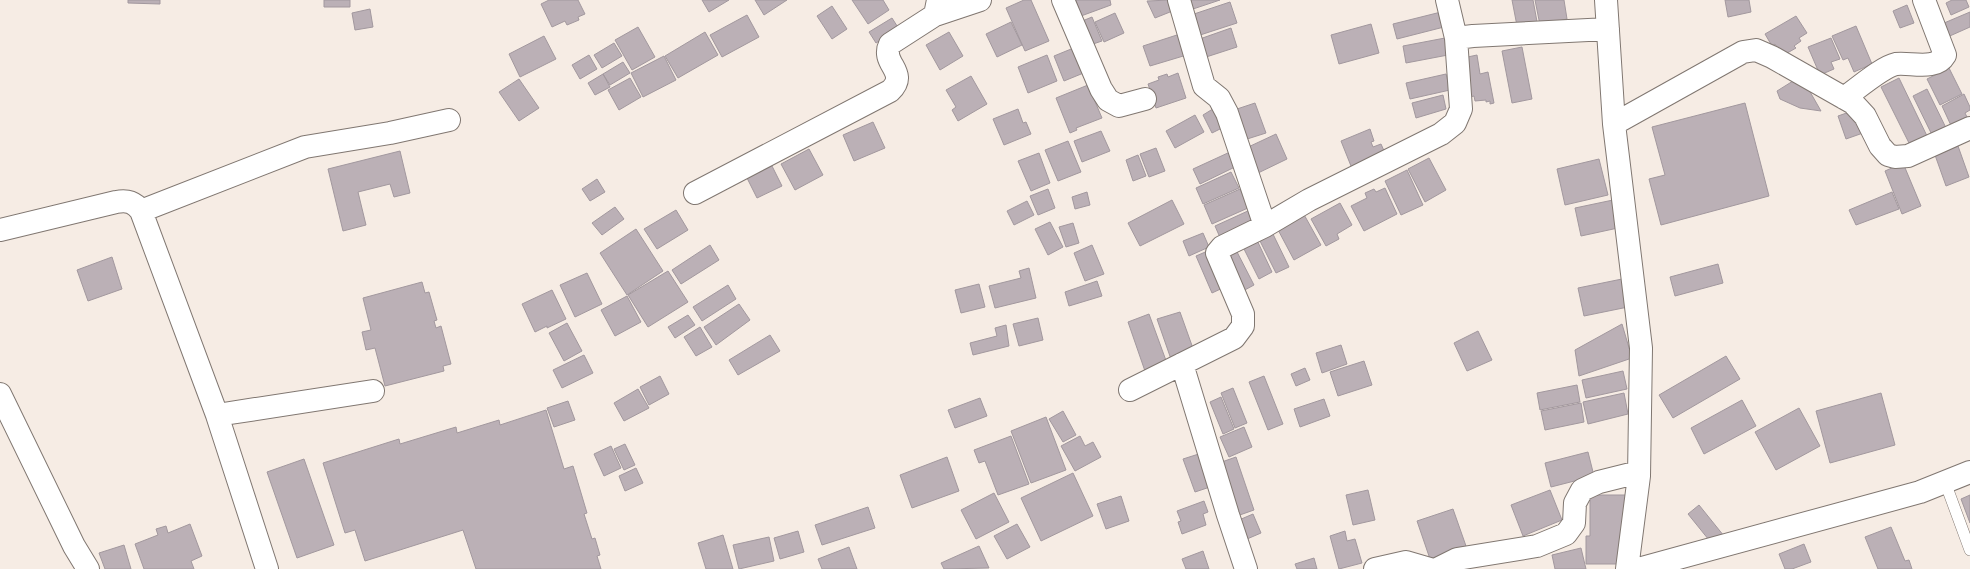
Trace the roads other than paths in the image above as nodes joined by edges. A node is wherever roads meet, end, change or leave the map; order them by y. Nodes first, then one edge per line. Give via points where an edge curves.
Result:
1 (980, 0) edge
2 (1062, 0) edge
3 (1179, 0) edge
4 (1448, 0) edge
5 (1606, 0) edge
6 (1924, 0) edge
7 (937, 7) edge
8 (1608, 29) junction
9 (1456, 38) junction
10 (1844, 98) junction
11 (1145, 99) dead end
12 (448, 120) dead end
13 (1614, 124) junction
14 (1970, 128) edge
15 (695, 193) dead end
16 (141, 211) junction
17 (1265, 226) junction
18 (0, 230) edge
19 (1182, 364) junction
20 (1130, 390) dead end
21 (373, 391) dead end
22 (0, 394) edge
23 (217, 415) junction
24 (1639, 472) junction
25 (1970, 472) edge
26 (1945, 482) junction
27 (1970, 550) edge
28 (1458, 564) edge
29 (88, 569) edge
30 (266, 569) edge
31 (1246, 569) edge
32 (1375, 569) edge
33 (1430, 569) edge
34 (1438, 569) edge
35 (1627, 569) edge
36 (1638, 569) edge

1 - 7 street
2 - 11 street via 1100,89 1108,100 1120,106
3 - 17 street via 1204,86 1220,98 1227,113
4 - 9 street
5 - 8 street
6 - 10 street via 1945,55 1943,59 1925,66 1894,64
7 - 15 street via 890,44 888,56 898,78 897,84 890,91
8 - 9 street
8 - 13 street
9 - 17 street via 1461,109 1455,123 1441,134 1309,200
10 - 13 street via 1756,50 1743,52
10 - 14 street via 1853,103 1865,116 1880,146 1888,155 1896,157 1908,156
12 - 16 street via 390,133 305,147
13 - 24 street via 1640,348
16 - 18 street via 131,202 120,201
16 - 23 street
17 - 19 street via 1222,247 1217,253 1243,314 1243,326 1234,338
19 - 20 street
19 - 31 street
21 - 23 street
22 - 29 street via 74,546
23 - 30 street
24 - 28 street via 1599,482 1582,490 1575,503 1574,523 1566,534 1537,546
24 - 35 street
25 - 26 street
26 - 27 lane
26 - 36 street via 1920,492
28 - 34 street
32 - 33 street via 1406,562

